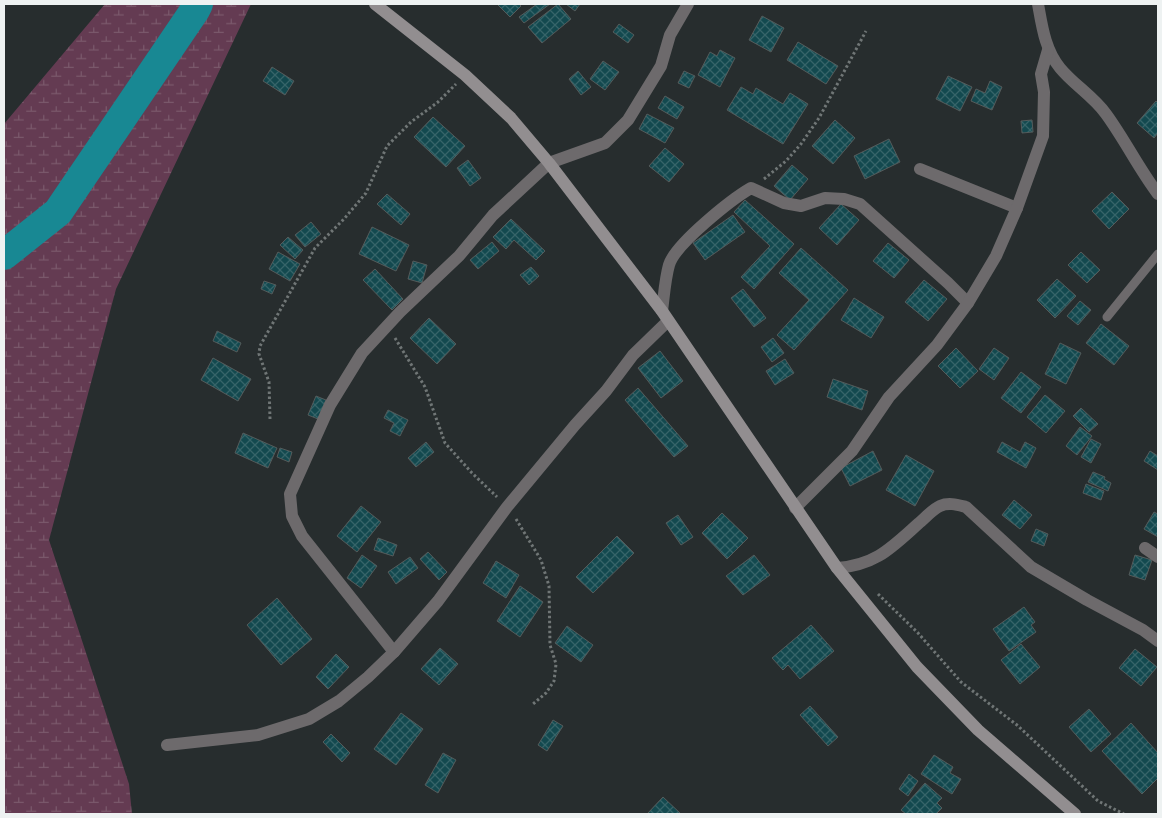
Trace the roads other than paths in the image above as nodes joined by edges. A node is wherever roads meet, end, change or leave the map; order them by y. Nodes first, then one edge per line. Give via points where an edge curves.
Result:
1 (375, 4) edge
2 (688, 4) edge
3 (1038, 4) edge
4 (1048, 50) junction
5 (549, 163) junction
6 (920, 169) dead end
7 (1158, 194) edge
8 (1017, 208) junction
9 (1158, 254) edge
10 (968, 304) junction
11 (665, 316) junction
12 (1107, 318) dead end
13 (795, 508) junction
14 (1145, 548) dead end
15 (1158, 557) edge
16 (837, 568) junction
17 (1158, 641) edge
18 (394, 652) junction
19 (167, 745) dead end
20 (1075, 814) edge

1 - 5 main road via 465,75 511,118
2 - 5 street via 670,35 661,66 628,120 605,143
3 - 4 street
4 - 7 street via 1060,68 1105,112
4 - 8 street via 1041,74 1043,136
5 - 11 main road
5 - 18 street via 493,215 460,256 362,353 330,404 290,494 292,516 302,536
6 - 8 street
8 - 10 street via 996,256
9 - 12 lane
10 - 11 street via 860,204 825,198 801,206 793,205 751,188 719,212 673,256 669,265
10 - 13 street via 937,345 889,396 852,451
11 - 13 main road
11 - 18 street via 507,507 438,601
13 - 16 main road
14 - 15 street
16 - 17 street via 869,562 885,553 939,506 954,504 966,507 1031,567
16 - 20 main road via 930,681 978,730
18 - 19 street via 339,701 309,719 258,735

